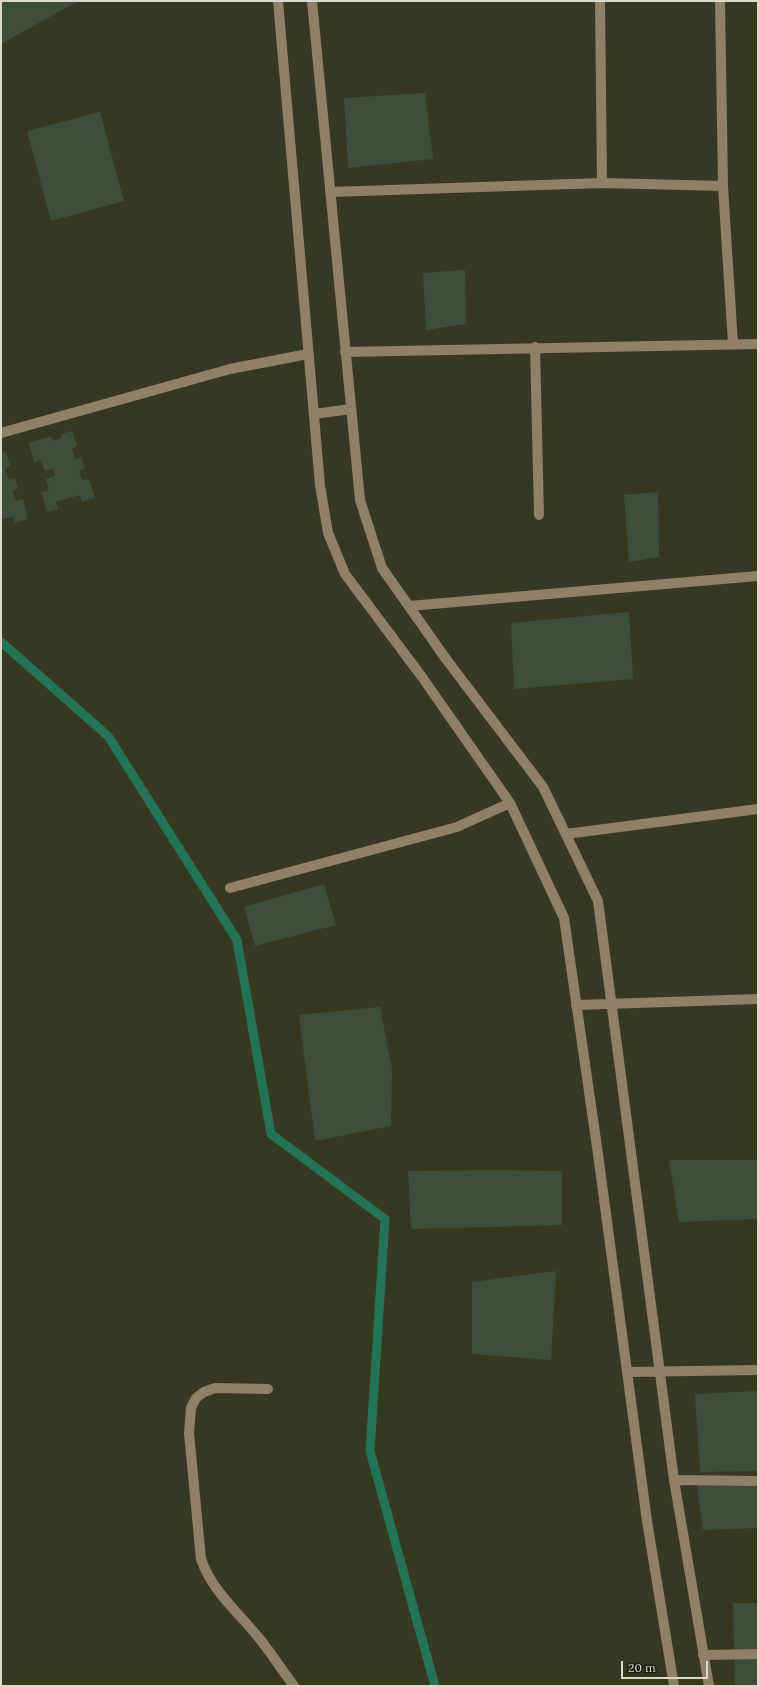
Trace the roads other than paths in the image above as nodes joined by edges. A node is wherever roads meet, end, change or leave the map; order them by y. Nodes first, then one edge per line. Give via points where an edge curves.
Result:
1 (278, 1) edge
2 (312, 1) edge
3 (600, 1) edge
4 (720, 1) edge
5 (602, 183) junction
6 (723, 186) junction
7 (330, 192) junction
8 (734, 344) junction
9 (758, 344) edge
10 (535, 347) junction
11 (345, 352) junction
12 (308, 354) junction
13 (351, 409) junction
14 (314, 414) junction
15 (1, 433) edge
16 (539, 515) dead end
17 (758, 576) edge
18 (409, 606) junction
19 (510, 803) junction
20 (758, 809) edge
21 (566, 834) junction
22 (230, 888) dead end
23 (758, 999) edge
24 (611, 1003) junction
25 (576, 1005) junction
26 (758, 1370) edge
27 (661, 1371) junction
28 (627, 1372) junction
29 (268, 1389) dead end
30 (674, 1480) junction
31 (758, 1480) edge
32 (758, 1654) edge
33 (703, 1655) junction
34 (294, 1686) edge
35 (674, 1686) edge
36 (709, 1686) edge

1 - 12 street
2 - 7 street
3 - 5 street
4 - 6 street
5 - 6 street
5 - 7 street
6 - 8 street
7 - 11 street
8 - 9 street
8 - 10 street
10 - 11 street
10 - 16 street
11 - 13 street
12 - 14 street
12 - 15 street via 195,378
13 - 14 street
13 - 18 street via 360,500 382,568
14 - 19 street via 320,485 328,533 345,574 422,677
17 - 18 street
18 - 21 street via 543,787
19 - 22 street via 457,827
19 - 25 street via 564,918
20 - 21 street
21 - 24 street via 598,901
23 - 24 street
24 - 25 street
24 - 27 street
25 - 28 street
26 - 27 street
27 - 28 street
27 - 30 street
28 - 35 street via 647,1521
29 - 34 street via 216,1388 204,1392 196,1398 191,1408 189,1433 201,1559 206,1574
30 - 31 street
30 - 33 street
32 - 33 street
33 - 36 street

